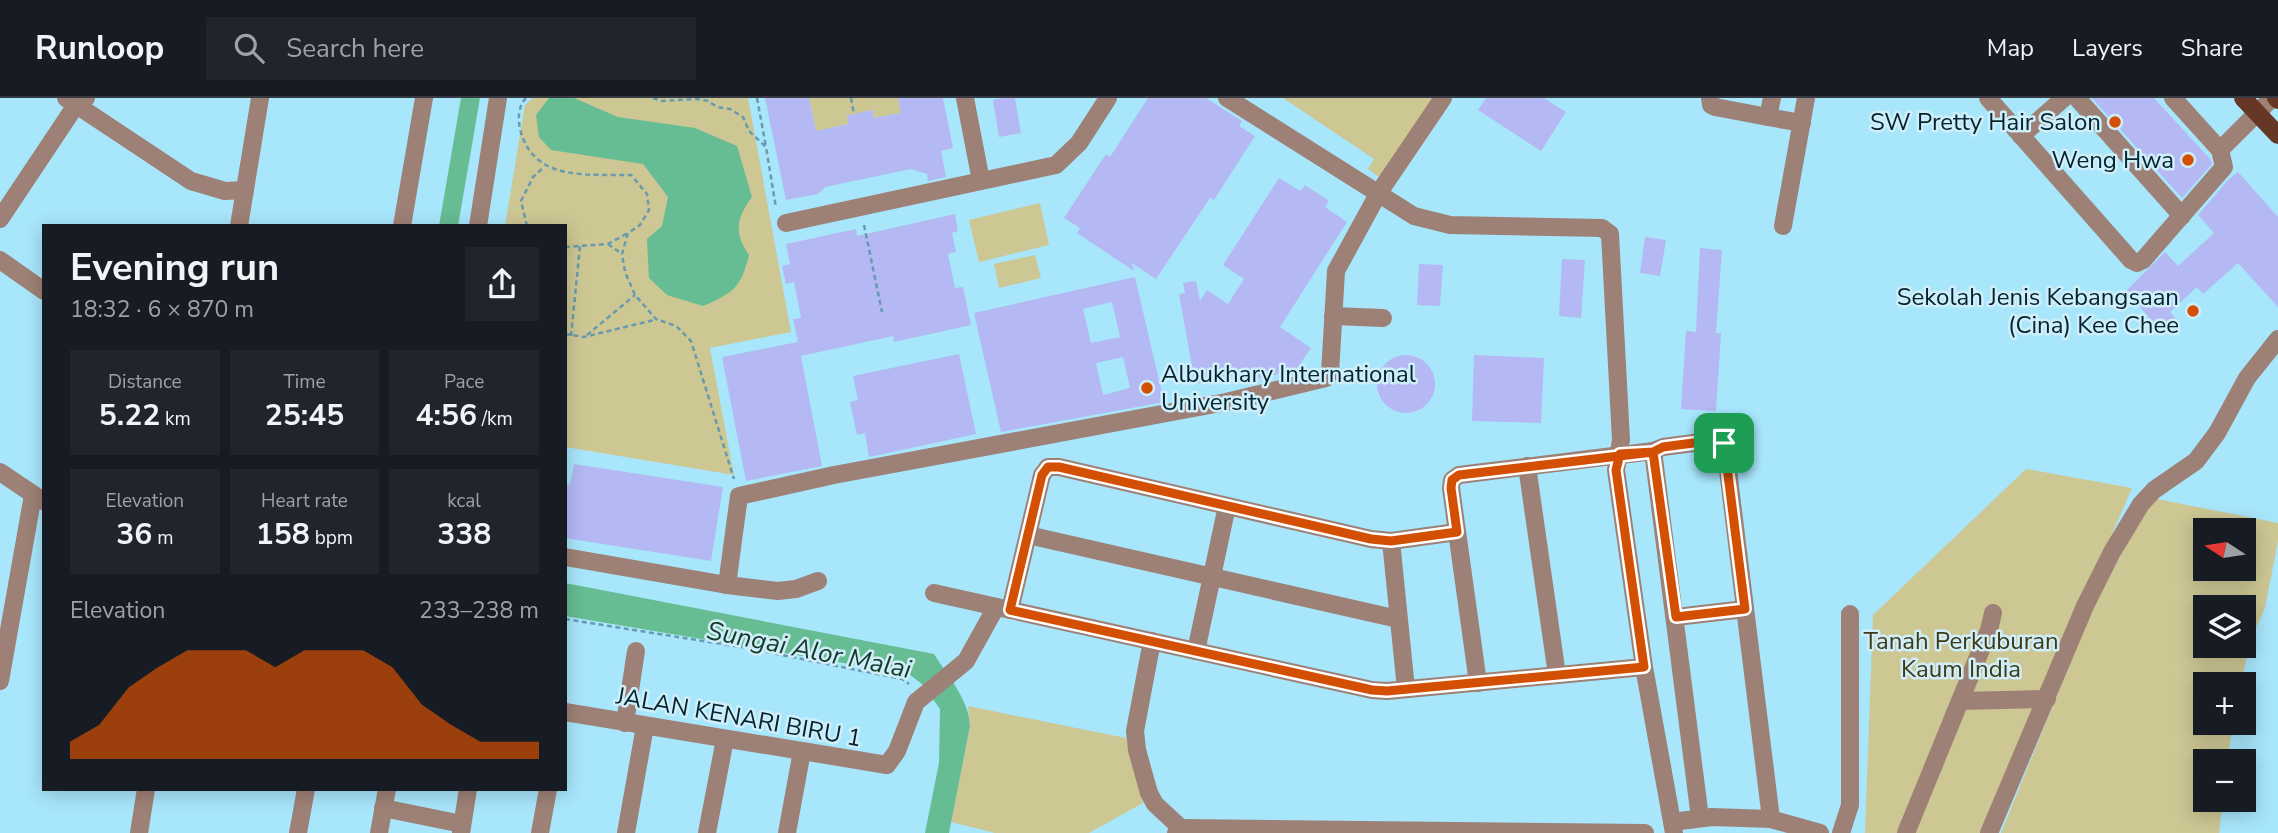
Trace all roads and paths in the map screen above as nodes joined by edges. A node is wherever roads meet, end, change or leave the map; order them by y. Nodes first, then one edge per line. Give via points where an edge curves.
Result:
1 (260, 98) edge
2 (424, 98) edge
3 (498, 98) edge
4 (526, 98) edge
5 (653, 98) edge
6 (757, 98) edge
7 (851, 98) edge
8 (965, 98) edge
9 (1108, 98) edge
10 (1227, 98) edge
11 (1443, 98) edge
12 (1710, 98) edge
13 (1772, 98) edge
14 (1806, 98) edge
15 (1988, 98) edge
16 (2064, 98) edge
17 (2077, 98) edge
18 (2173, 98) edge
19 (2243, 98) edge
20 (2275, 99) edge
21 (76, 100) edge
22 (2257, 113) junction
23 (854, 114) dead end
24 (1768, 117) junction
25 (1802, 123) junction
26 (2278, 135) edge
27 (2021, 136) junction
28 (766, 147) junction
29 (2220, 150) junction
30 (545, 167) junction
31 (981, 181) junction
32 (245, 191) junction
33 (1378, 194) junction
34 (860, 208) junction
35 (2182, 215) junction
36 (0, 219) edge
37 (786, 223) joint
38 (239, 224) edge
39 (402, 224) edge
40 (478, 224) edge
41 (527, 224) edge
42 (1783, 226) dead end
43 (628, 233) junction
44 (608, 244) junction
45 (580, 246) junction
46 (567, 247) edge
47 (622, 254) junction
48 (0, 260) edge
49 (42, 290) edge
50 (635, 295) junction
51 (883, 312) dead end
52 (1333, 316) junction
53 (1383, 318) dead end
54 (656, 320) junction
55 (567, 335) edge
56 (570, 336) junction
57 (584, 337) junction
58 (2278, 339) edge
59 (1653, 452) junction
60 (1620, 454) junction
61 (1527, 466) junction
62 (0, 472) edge
63 (739, 496) junction
64 (39, 498) edge
65 (1227, 506) junction
66 (1457, 532) junction
67 (1028, 535) junction
68 (1391, 541) junction
69 (567, 557) edge
70 (1212, 577) junction
71 (818, 581) dead end
72 (727, 585) junction
73 (934, 593) dead end
74 (1003, 608) junction
75 (1745, 609) junction
76 (1993, 613) dead end
77 (1850, 614) dead end
78 (1676, 617) junction
79 (567, 619) edge
80 (1398, 620) junction
81 (1152, 641) junction
82 (636, 651) dead end
83 (1196, 651) junction
84 (1644, 667) junction
85 (1557, 675) junction
86 (0, 681) edge
87 (1478, 683) junction
88 (1406, 689) junction
89 (919, 699) junction
90 (2047, 699) junction
91 (1960, 701) junction
92 (567, 712) edge
93 (625, 723) junction
94 (645, 726) junction
95 (725, 739) junction
96 (802, 751) junction
97 (146, 791) edge
98 (306, 791) edge
99 (387, 791) edge
100 (468, 791) edge
101 (548, 791) edge
102 (383, 808) junction
103 (1700, 818) junction
104 (1771, 819) junction
105 (462, 828) edge
106 (1673, 828) edge
107 (1178, 831) edge
108 (139, 833) edge
109 (298, 833) edge
110 (379, 833) edge
111 (540, 833) edge
112 (626, 833) edge
113 (707, 833) edge
114 (787, 833) edge
115 (1645, 833) edge
116 (1820, 833) edge
117 (1841, 833) edge
118 (1906, 833) edge
119 (1989, 833) edge

1 - 32 street
2 - 39 street
3 - 40 street
4 - 30 path via 519,122 524,144
5 - 28 path via 698,99 730,109 743,117 749,131
6 - 28 path
7 - 23 path
8 - 31 street
9 - 31 street via 1079,143 1056,165
10 - 33 street
11 - 33 street
12 - 24 street via 1715,107
13 - 24 street
14 - 25 street
15 - 27 street
16 - 27 street
17 - 35 street
18 - 29 street
19 - 22 main road
20 - 22 street
21 - 32 street via 191,181 225,191
21 - 36 street
22 - 26 main road
22 - 29 street
24 - 25 street
25 - 42 street
27 - 35 street via 2137,263
28 - 37 path via 777,219
29 - 35 street via 2224,166
30 - 41 path via 533,177 521,201
30 - 43 path via 631,175 647,194 649,210
31 - 34 street
32 - 38 street
33 - 52 street via 1336,271
33 - 60 street via 1414,216 1450,225 1606,230 1611,239
34 - 37 street
34 - 51 path
43 - 44 path
43 - 47 path
44 - 45 path
44 - 47 path
45 - 46 path
45 - 56 path
47 - 50 path
48 - 49 street
50 - 54 path
50 - 57 path
52 - 53 street
52 - 63 street via 1330,373 1322,380
54 - 57 path
54 - 63 path via 677,326 691,341
55 - 56 path
56 - 57 path
58 - 90 street via 2247,378 2196,461 2141,503 2085,606
59 - 60 street
59 - 75 street via 1716,440 1724,443
59 - 78 street
60 - 61 street
60 - 84 street via 1616,470
61 - 66 street via 1459,475 1452,480
61 - 85 street
62 - 64 street
63 - 72 street
64 - 86 street
65 - 67 street via 1048,467
65 - 68 street
65 - 70 street
66 - 68 street
66 - 87 street
67 - 70 street
67 - 74 street
68 - 80 street
69 - 72 street
70 - 80 street
70 - 83 street
71 - 72 street via 787,591
73 - 74 street
74 - 81 street
74 - 89 street via 966,661
75 - 78 street
75 - 104 street
76 - 91 street
77 - 117 street via 1850,805
78 - 103 street
79 - 89 path via 902,679
80 - 88 street
81 - 83 street
81 - 107 street via 1135,731 1137,750 1149,793
82 - 93 street
83 - 88 street via 1372,690
84 - 85 street
84 - 106 street
85 - 87 street
87 - 88 street
89 - 96 street, JALAN KENARI BIRU 1 via 897,751 884,765
90 - 91 street
90 - 119 street
91 - 118 street
92 - 93 street, JALAN KENARI BIRU 1
93 - 94 street, JALAN KENARI BIRU 1
94 - 95 street, JALAN KENARI BIRU 1
94 - 112 street
95 - 96 street, JALAN KENARI BIRU 1
95 - 113 street
96 - 114 street
97 - 108 street
98 - 109 street
99 - 102 street
100 - 105 street
101 - 111 street
102 - 105 street
102 - 110 street
103 - 104 street
103 - 106 street
104 - 116 street
107 - 115 street

